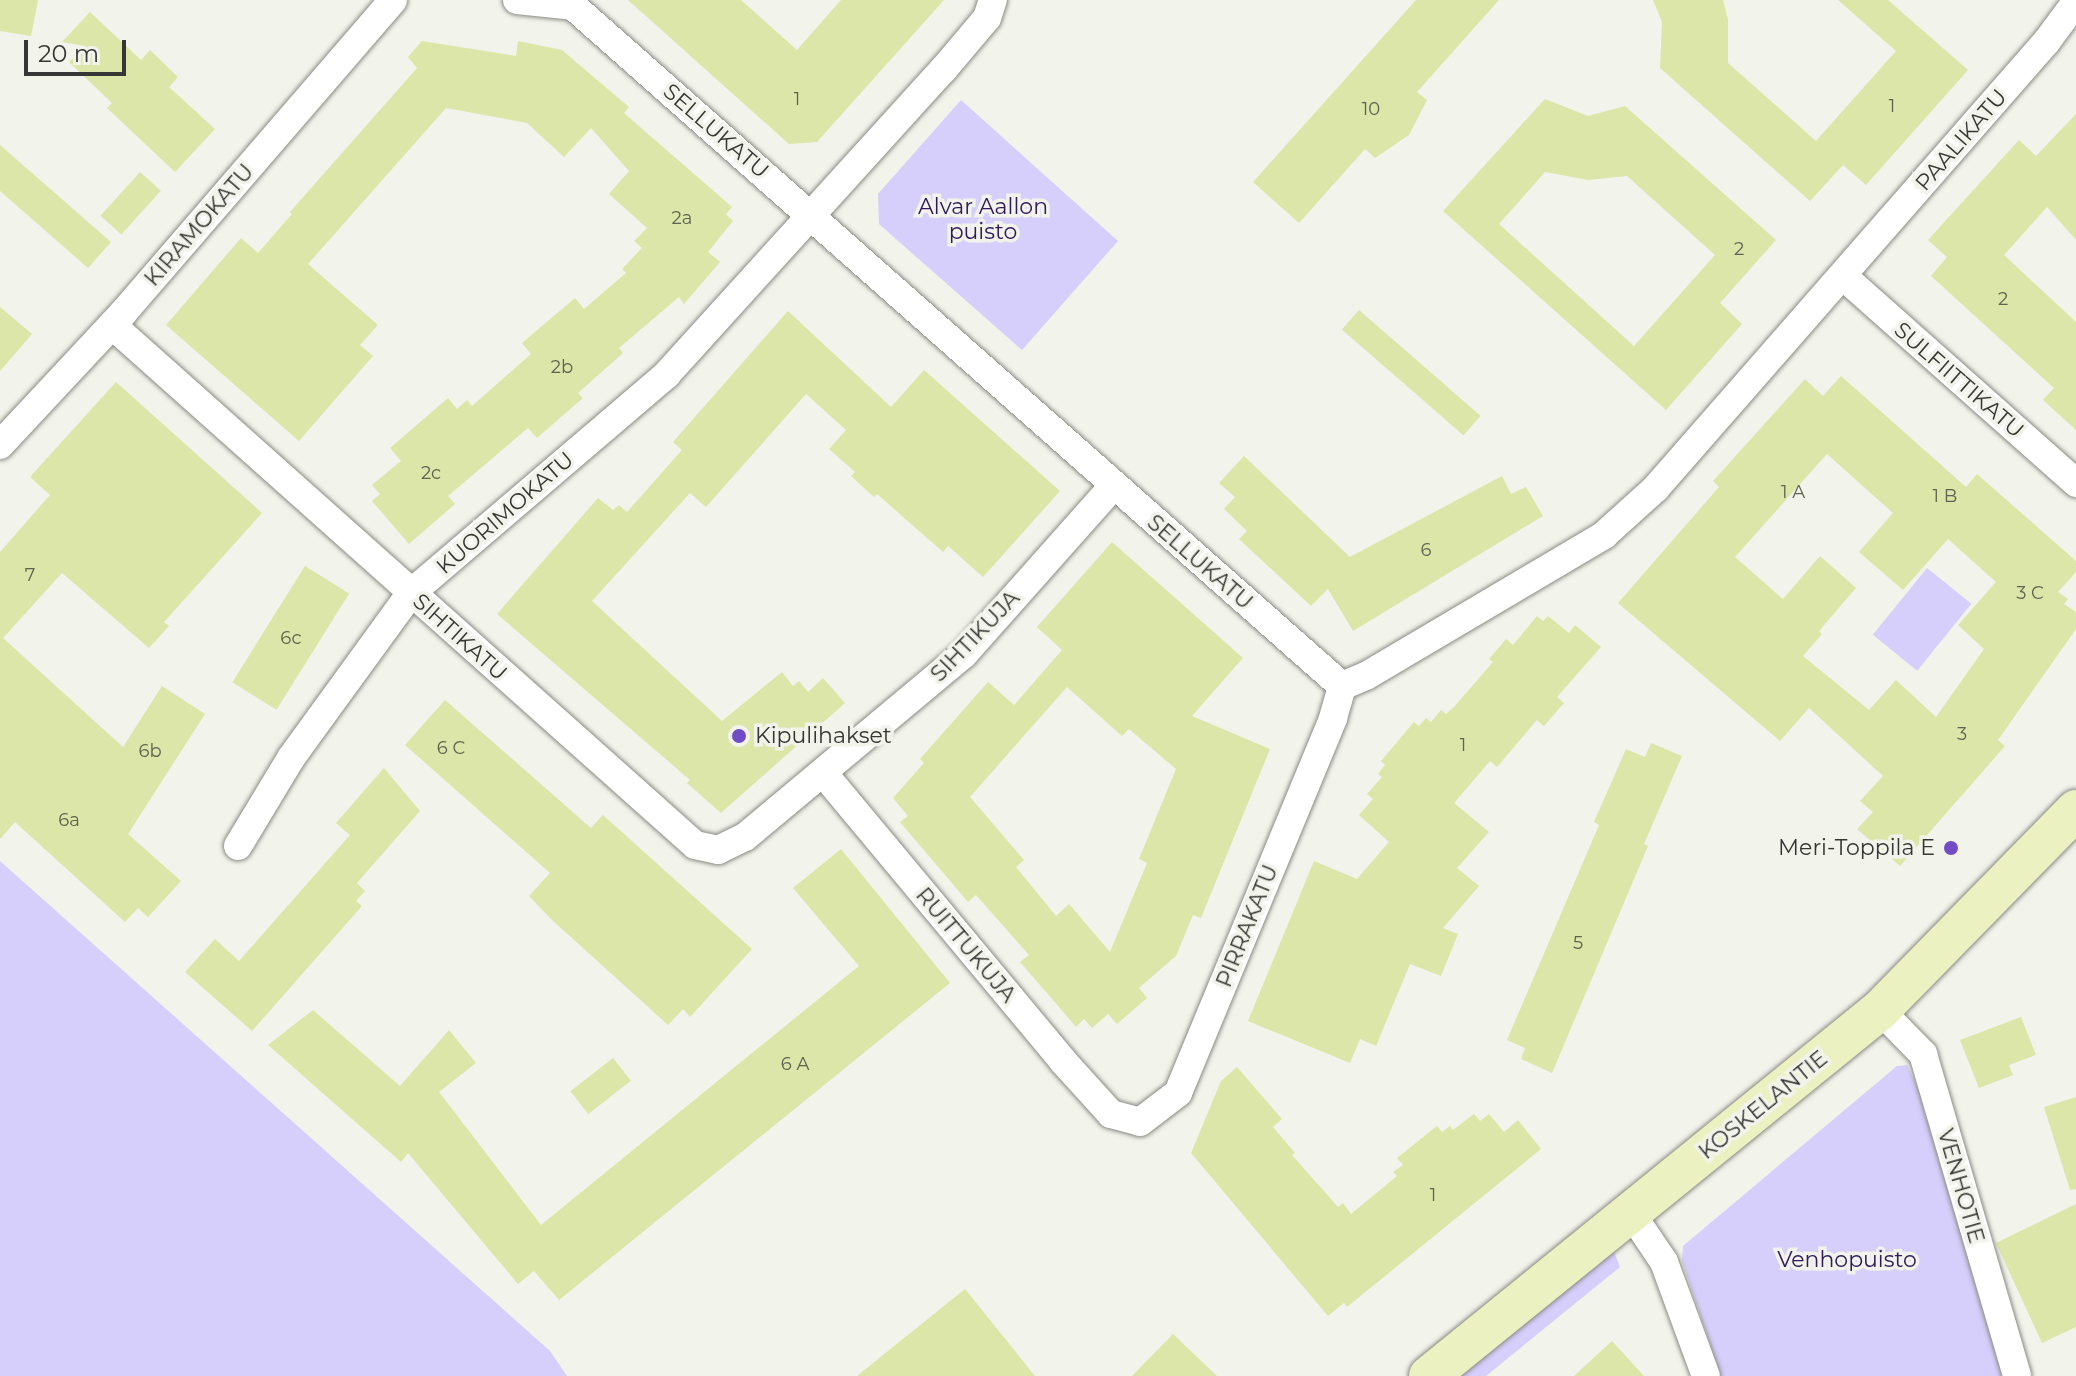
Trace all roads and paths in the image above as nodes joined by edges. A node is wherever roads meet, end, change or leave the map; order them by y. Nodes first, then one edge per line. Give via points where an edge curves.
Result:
1 (393, 0) edge
2 (517, 0) edge
3 (993, 0) edge
4 (2076, 2) edge
5 (572, 3) edge
6 (812, 214) junction
7 (1843, 276) junction
8 (112, 325) junction
9 (0, 445) edge
10 (2076, 483) edge
11 (1114, 485) junction
12 (411, 593) junction
13 (1342, 686) junction
14 (824, 774) junction
15 (2071, 824) edge
16 (238, 846) dead end
17 (1880, 1010) junction
18 (1111, 1114) joint
19 (1631, 1213) junction
20 (1429, 1376) edge
21 (1706, 1376) edge
22 (2017, 1376) edge

1 - 8 street, KIRAMOKATU
2 - 5 street
3 - 6 street, KUORIMOKATU via 987,18
4 - 7 street, PAALIKATU
5 - 6 street, SELLUKATU
6 - 11 street, SELLUKATU
6 - 12 street, KUORIMOKATU via 667,374
7 - 10 street, SULFIITTIKATU
7 - 13 street via 1655,489 1604,535
8 - 9 street, KIRAMOKATU
8 - 12 street, SIHTIKATU
11 - 13 street, SELLUKATU
11 - 14 street, SIHTIKUJA via 964,654
12 - 14 street, SIHTIKATU via 695,845 718,850 745,837
12 - 16 street, KUORIMOKATU via 291,758
13 - 18 street, PIRRAKATU via 1178,1093 1140,1122
14 - 18 street, RUITTUKUJA
15 - 17 main road, KOSKELANTIE
17 - 19 main road, KOSKELANTIE
17 - 22 street, VENHOTIE via 1923,1054
19 - 20 main road, KOSKELANTIE
19 - 21 street via 1664,1262

